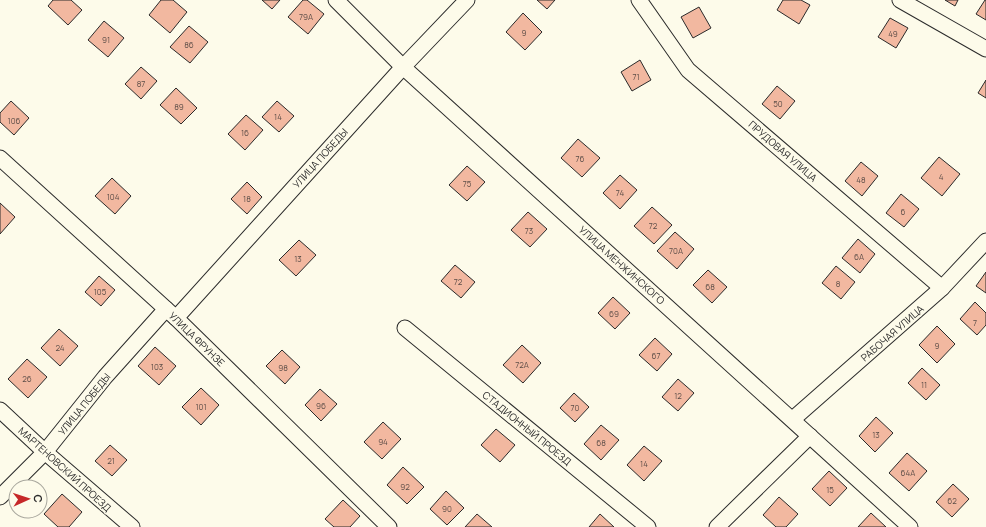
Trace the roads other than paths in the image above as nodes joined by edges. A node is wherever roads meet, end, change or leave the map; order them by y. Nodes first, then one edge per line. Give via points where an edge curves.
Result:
1 (336, 0) edge
2 (467, 0) edge
3 (639, 0) edge
4 (900, 0) edge
5 (917, 4) edge
6 (986, 49) edge
7 (403, 67) junction
8 (0, 158) edge
9 (986, 240) edge
10 (942, 288) junction
11 (171, 313) junction
12 (405, 328) dead end
13 (0, 410) edge
14 (793, 420) junction
15 (810, 436) junction
16 (45, 452) junction
17 (0, 497) edge
18 (132, 527) edge
19 (389, 527) edge
20 (648, 527) edge
21 (717, 527) edge
22 (910, 527) edge

1 - 7 street, УЛИЦА МЕНЖИНСКОГО
2 - 7 street, УЛИЦА ПОБЕДЫ
3 - 10 street, ПРУДОВАЯ УЛИЦА via 688,70
4 - 5 street
5 - 6 street
7 - 11 street, УЛИЦА ПОБЕДЫ
7 - 14 street, УЛИЦА МЕНЖИНСКОГО
8 - 11 street, УЛИЦА ФРУНЗЕ
9 - 10 street, РАБОЧАЯ УЛИЦА
10 - 14 street, РАБОЧАЯ УЛИЦА
11 - 16 street, УЛИЦА ПОБЕДЫ via 105,377
11 - 19 street, УЛИЦА ФРУНЗЕ
12 - 20 street, СТАДИОННЫЙ ПРОЕЗД
13 - 16 street, МАРТЕНОВСКИЙ ПРОЕЗД
14 - 15 street, УЛИЦА МЕНЖИНСКОГО
15 - 21 street
15 - 22 street, УЛИЦА МЕНЖИНСКОГО
16 - 17 street, УЛИЦА ПОБЕДЫ
16 - 18 street, МАРТЕНОВСКИЙ ПРОЕЗД

